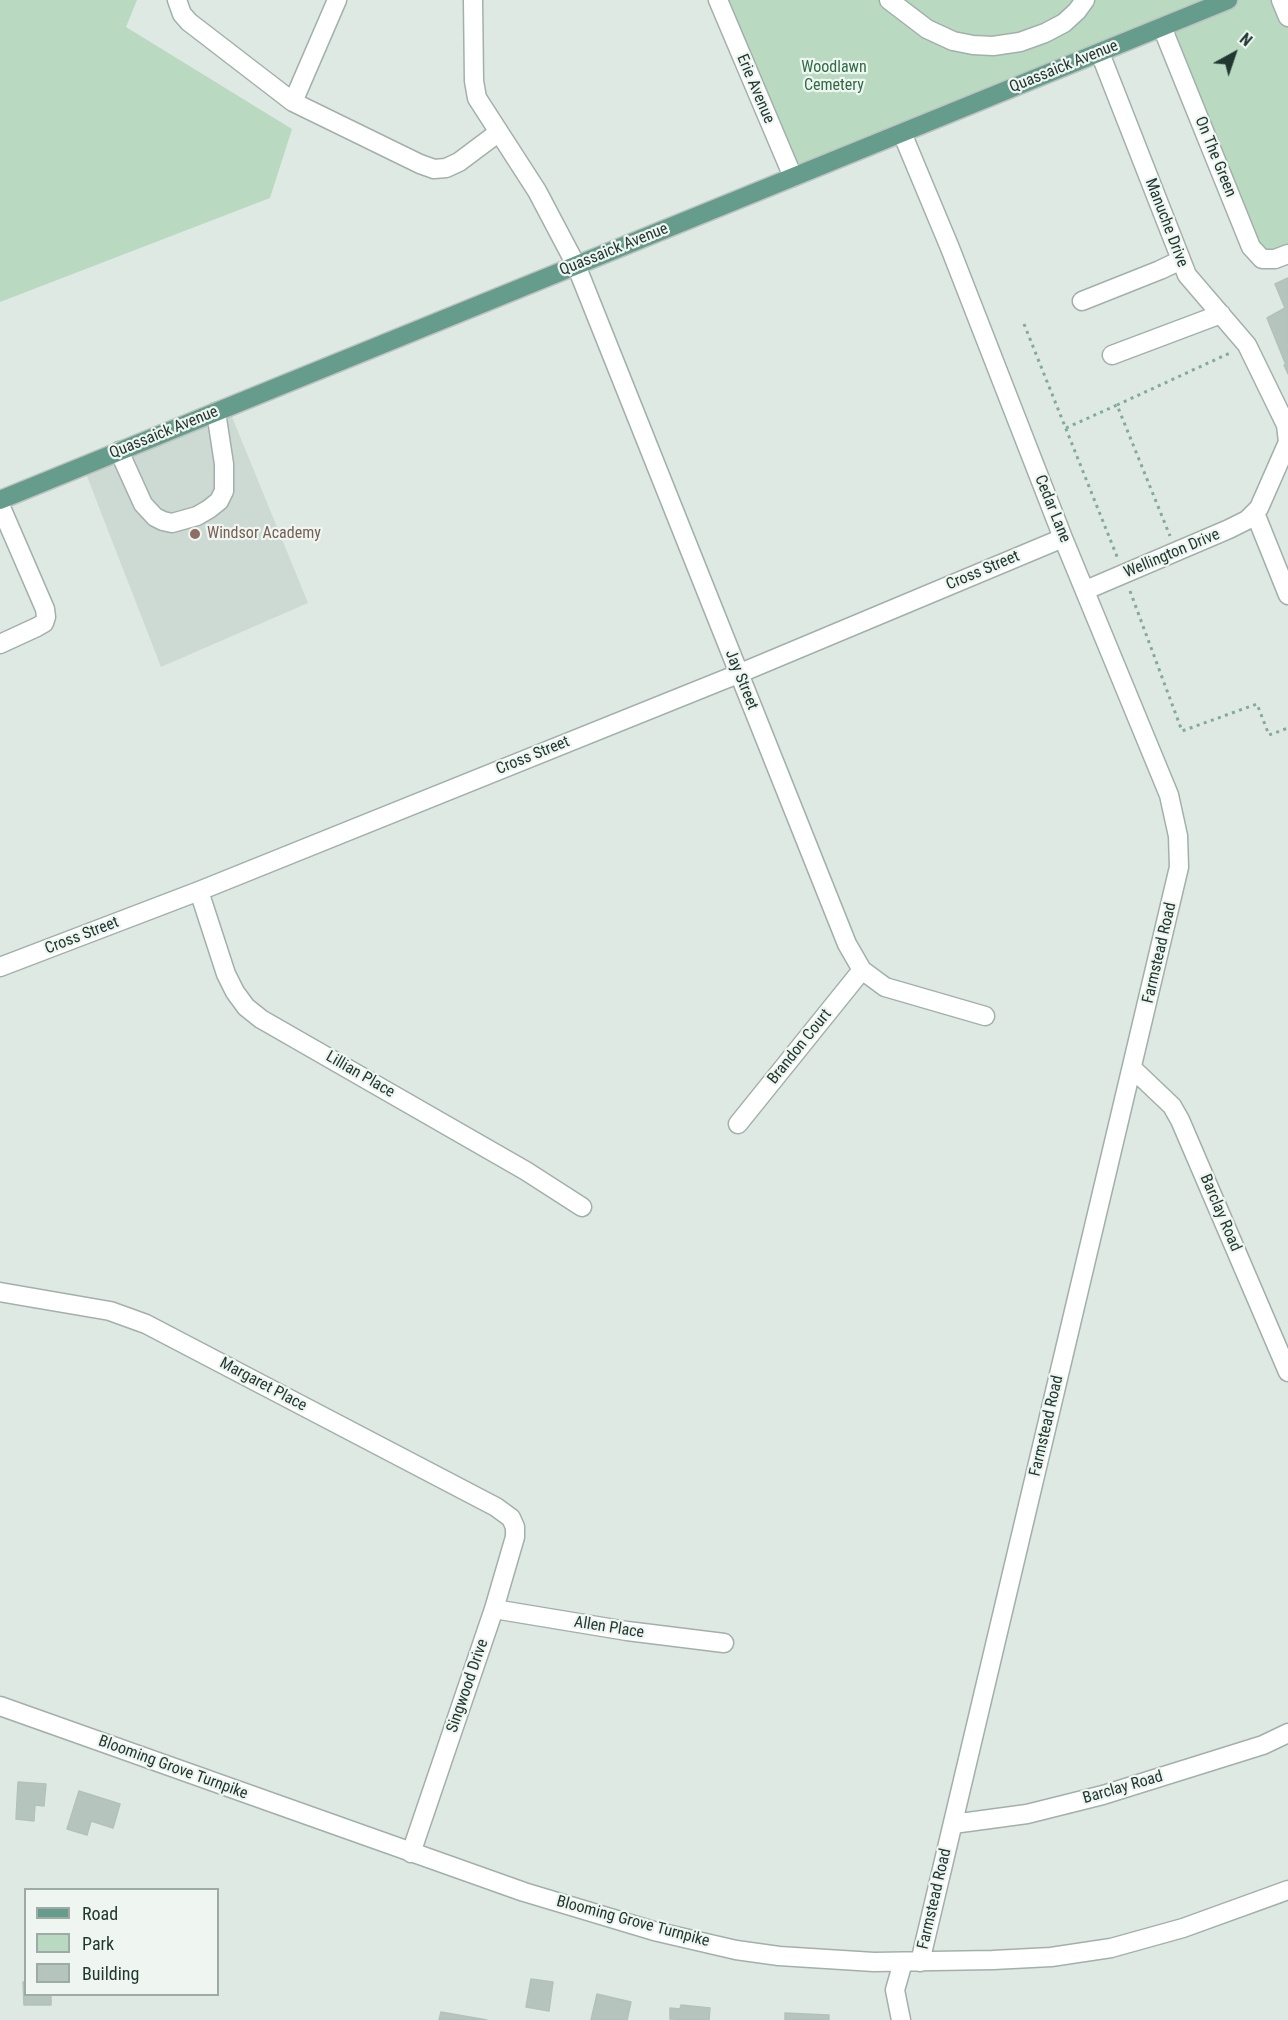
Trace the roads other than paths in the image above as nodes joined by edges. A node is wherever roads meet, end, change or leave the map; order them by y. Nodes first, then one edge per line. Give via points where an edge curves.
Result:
1 (177, 0) edge
2 (337, 0) edge
3 (473, 0) edge
4 (718, 0) edge
5 (889, 0) edge
6 (1085, 0) edge
7 (1228, 0) edge
8 (1281, 0) edge
9 (1288, 17) edge
10 (1162, 27) junction
11 (1100, 53) junction
12 (293, 102) junction
13 (499, 132) junction
14 (902, 133) junction
15 (793, 177) junction
16 (1288, 254) edge
17 (1181, 260) junction
18 (576, 265) junction
19 (1082, 301) dead end
20 (1221, 314) junction
21 (1112, 355) dead end
22 (216, 412) junction
23 (1288, 442) edge
24 (119, 451) junction
25 (0, 500) edge
26 (0, 505) edge
27 (1255, 513) junction
28 (1063, 538) junction
29 (1086, 590) junction
30 (1288, 595) edge
31 (0, 644) edge
32 (738, 674) junction
33 (1175, 889) joint
34 (199, 891) junction
35 (0, 967) edge
36 (862, 970) junction
37 (985, 1016) dead end
38 (1132, 1068) junction
39 (738, 1124) dead end
40 (582, 1207) dead end
41 (0, 1292) edge
42 (1288, 1372) edge
43 (511, 1518) joint
44 (494, 1609) junction
45 (724, 1643) dead end
46 (0, 1711) edge
47 (1288, 1732) edge
48 (953, 1824) junction
49 (411, 1853) junction
50 (1288, 1890) edge
51 (912, 1962) junction
52 (901, 2020) edge

1 - 12 street via 189,22
2 - 12 street
3 - 13 street, Jay Street via 477,98
4 - 15 street, Erie Avenue
5 - 6 street via 927,29 953,41 993,46 1045,33 1064,23
7 - 10 main road, Quassaick Avenue
8 - 9 street
10 - 11 main road, Quassaick Avenue
10 - 16 street, On The Green via 1251,247 1262,259
11 - 14 main road, Quassaick Avenue
11 - 17 street, Manuche Drive
12 - 13 street via 434,169 459,162
13 - 18 street, Jay Street via 537,191
14 - 15 main road, Quassaick Avenue
14 - 28 street, Cedar Lane
15 - 18 main road, Quassaick Avenue
17 - 19 street
17 - 20 street, Manuche Drive via 1187,275
18 - 22 main road, Quassaick Avenue
18 - 32 street, Jay Street
20 - 21 street
20 - 23 street, Manuche Drive via 1247,345 1286,424
22 - 24 main road, Quassaick Avenue
22 - 24 street via 225,491 209,510 197,516 172,523 154,517 143,504
23 - 27 street, Manuche Drive
24 - 25 main road, Quassaick Avenue
26 - 31 street via 46,617 44,623
27 - 29 street, Wellington Drive via 1229,529
27 - 30 street
28 - 29 street, Cedar Lane
28 - 32 street, Cross Street
29 - 33 street, Cedar Lane via 1169,795 1178,836
32 - 34 street, Cross Street
32 - 36 street, Jay Street via 847,944
33 - 38 street, Farmstead Road
34 - 35 street, Cross Street
34 - 40 street, Lillian Place via 226,974 246,1007
36 - 37 street, Jay Street via 885,987
36 - 39 street, Brandon Court
38 - 42 street, Barclay Road via 1172,1106 1180,1120
38 - 48 street, Farmstead Road
41 - 43 street, Margaret Place via 110,1311 146,1324
43 - 44 street, Singwood Drive via 515,1537
44 - 45 street, Allen Place
44 - 49 street, Singwood Drive
46 - 49 street, Blooming Grove Turnpike
47 - 48 street, Barclay Road via 1263,1745 1104,1795 1027,1814
48 - 51 street, Farmstead Road
49 - 51 street, Blooming Grove Turnpike via 524,1892 715,1945 779,1956
50 - 51 street, Blooming Grove Turnpike via 1183,1928 1111,1948 1051,1957
51 - 52 street, Farmstead Road via 895,1990

